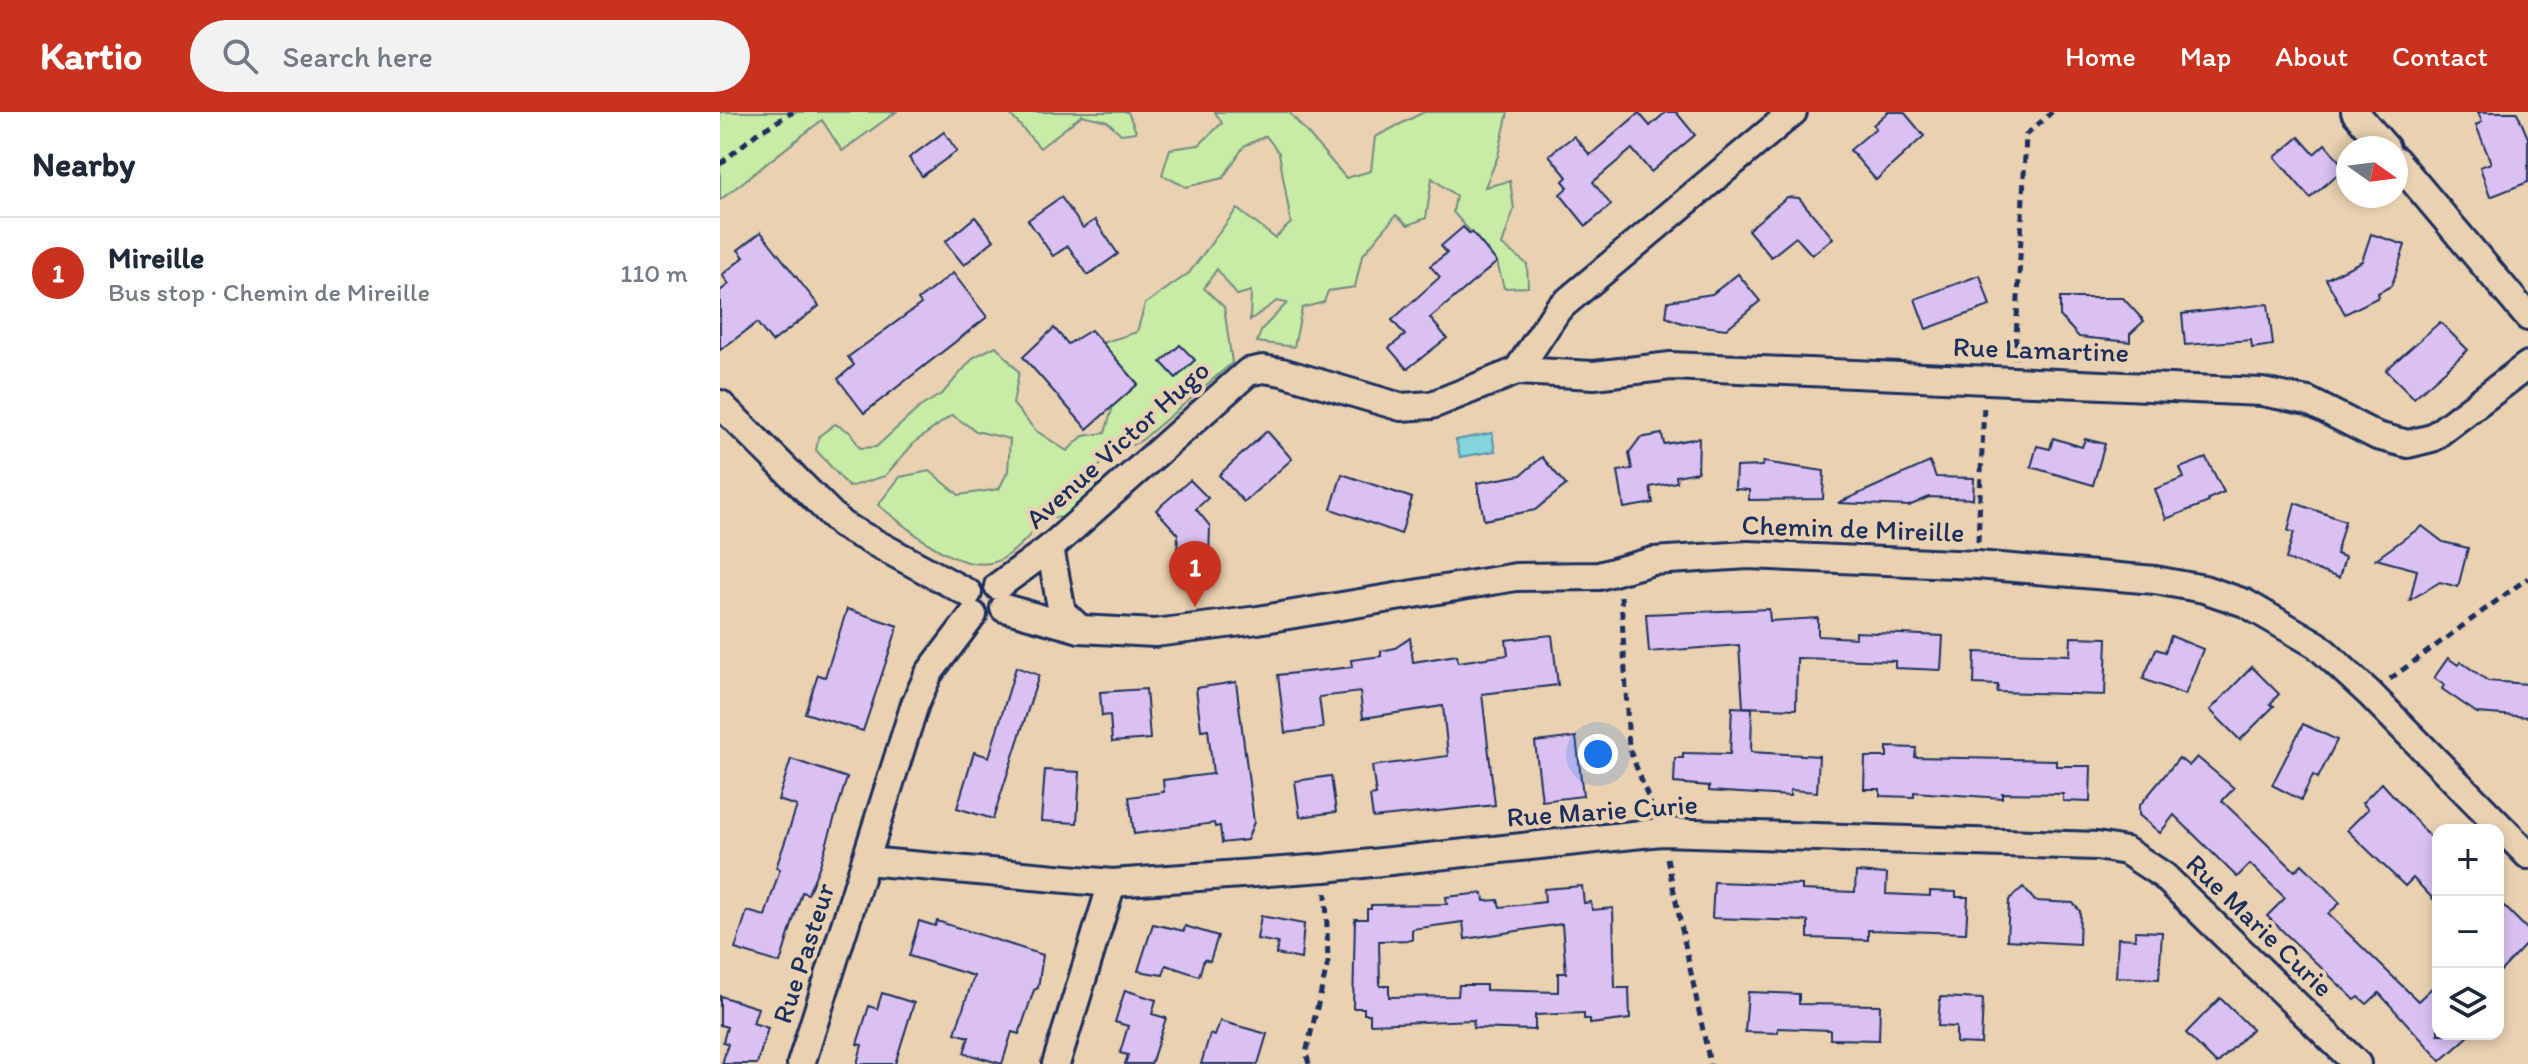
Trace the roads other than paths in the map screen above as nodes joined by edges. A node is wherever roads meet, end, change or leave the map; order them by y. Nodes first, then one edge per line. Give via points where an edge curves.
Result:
1 (1793, 112) edge
2 (2355, 112) edge
3 (2376, 136) edge
4 (2408, 174) edge
5 (2528, 317) edge
6 (2528, 365) edge
7 (1517, 371) junction
8 (720, 404) edge
9 (1050, 548) junction
10 (1001, 597) junction
11 (970, 604) junction
12 (1080, 629) junction
13 (2528, 855) edge
14 (866, 861) junction
15 (1112, 883) junction
16 (801, 1064) edge
17 (1056, 1064) edge
18 (2357, 1064) edge

1 - 7 street via 1558,309
2 - 3 street
4 - 5 street
6 - 7 street, Rue Lamartine via 2432,438 2408,444 2377,436 2308,401 2262,392 1671,366 1594,375
7 - 9 street, Avenue Victor Hugo via 1432,405 1401,407 1282,372 1248,372
8 - 11 street via 842,525
9 - 10 street, Avenue Victor Hugo
9 - 12 street via 1062,612
10 - 11 street via 981,582
10 - 12 street, Chemin de Mireille
11 - 14 street via 924,683
12 - 13 street, Chemin de Mireille via 1168,631 1516,577 1599,576 1653,561 1748,555 2080,572 2204,589 2280,621 2317,645
14 - 15 street, Rue Marie Curie
14 - 16 street, Rue Pasteur
15 - 17 street
15 - 18 street, Rue Marie Curie via 1325,868 1661,832 2097,846 2126,851 2164,876

